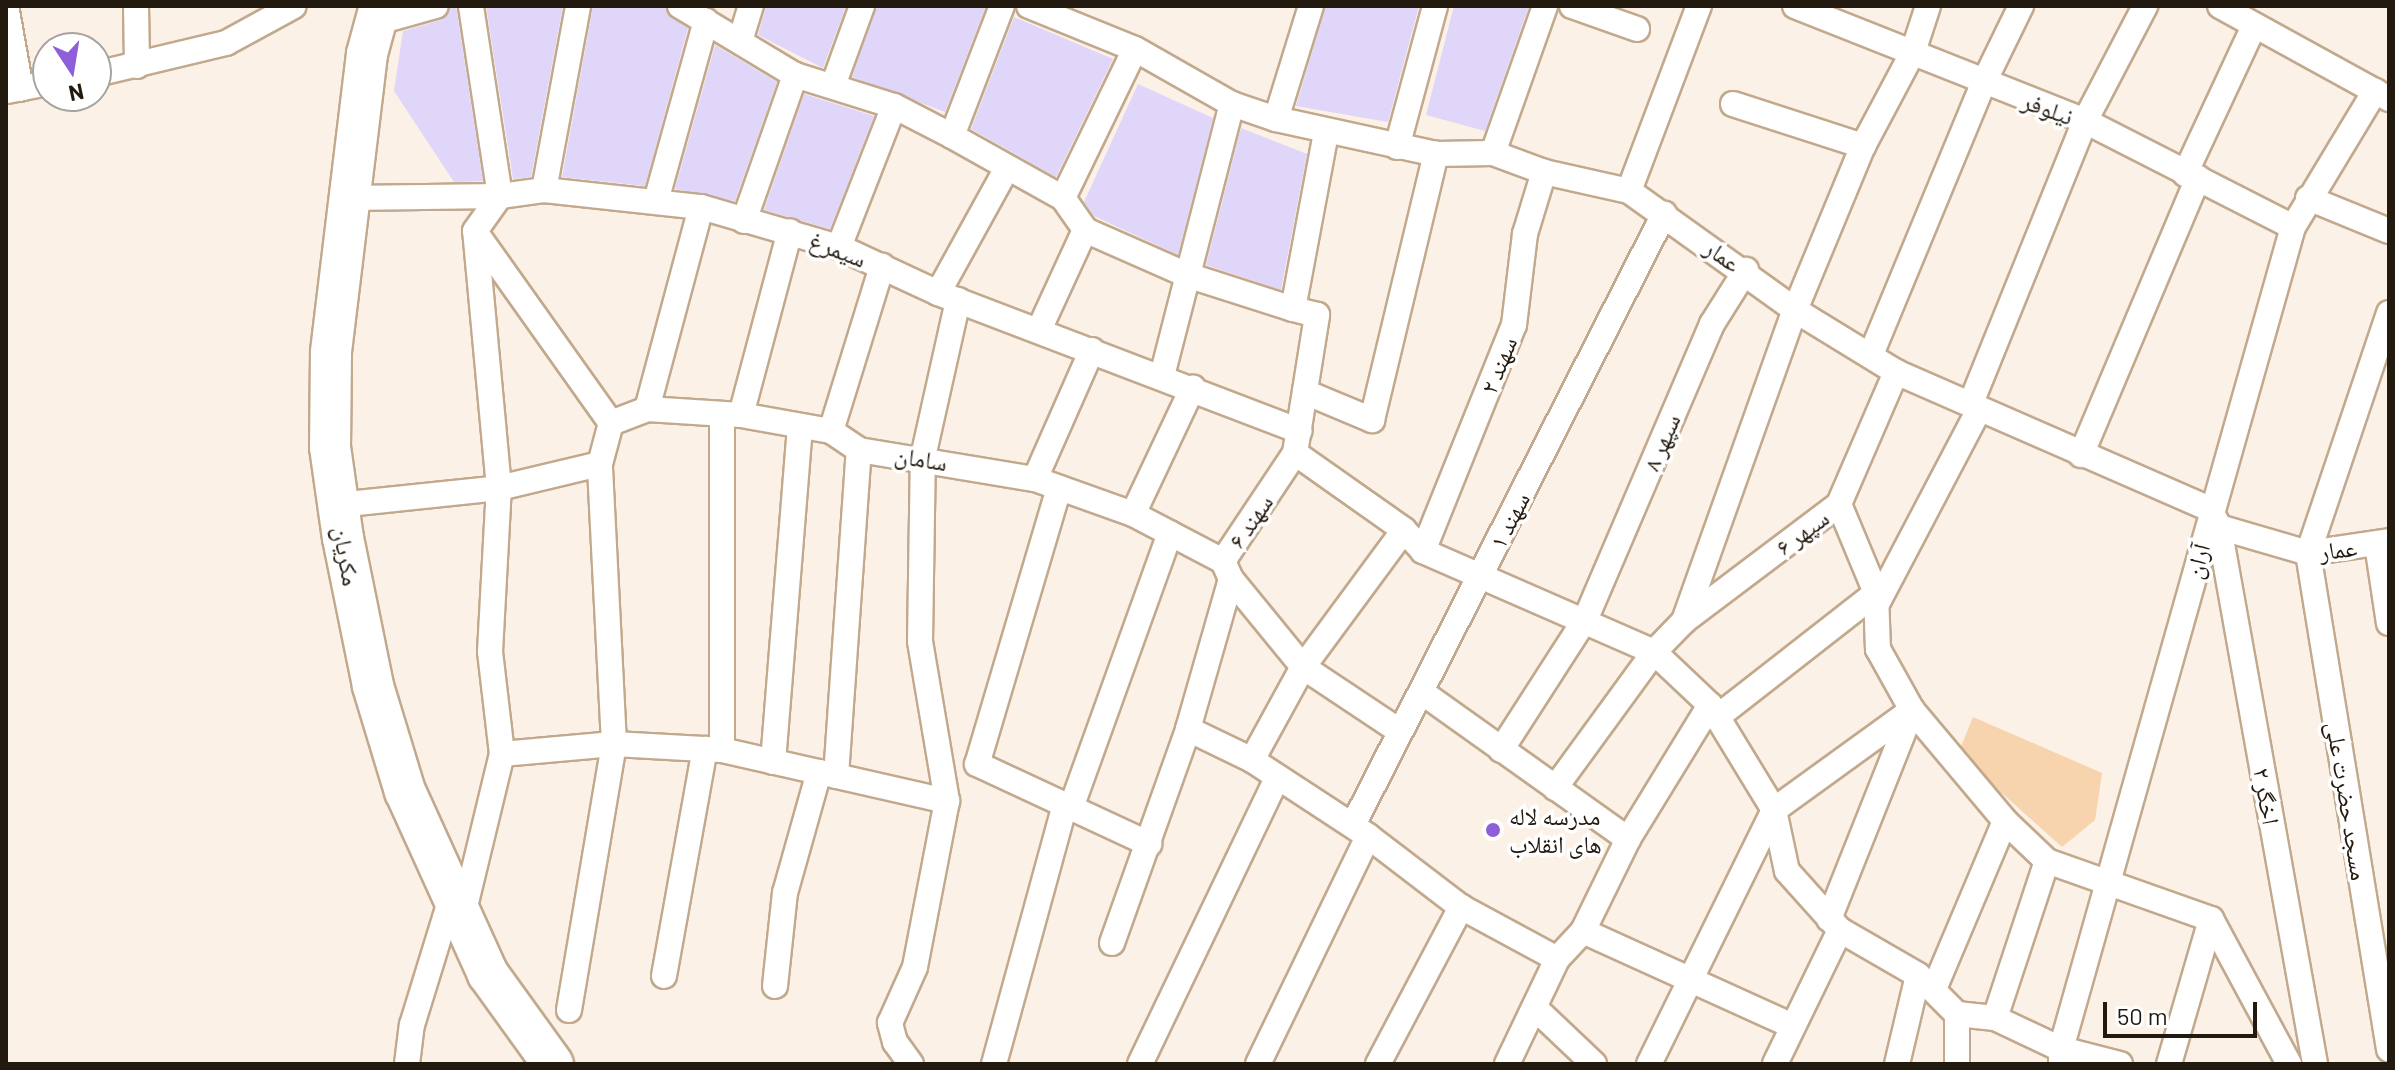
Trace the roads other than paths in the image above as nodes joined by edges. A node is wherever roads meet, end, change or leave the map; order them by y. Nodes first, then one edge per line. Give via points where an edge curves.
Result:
1 (6, 6) edge
2 (136, 6) edge
3 (294, 6) edge
4 (436, 6) edge
5 (471, 6) edge
6 (578, 6) edge
7 (680, 6) edge
8 (751, 6) edge
9 (862, 6) edge
10 (1002, 6) edge
11 (1311, 6) edge
12 (1435, 6) edge
13 (1545, 6) edge
14 (1572, 6) edge
15 (1699, 6) edge
16 (1795, 6) edge
17 (1928, 6) edge
18 (2021, 6) edge
19 (2145, 6) edge
20 (2220, 6) edge
21 (1034, 7) edge
22 (377, 14) edge
23 (706, 21) junction
24 (2254, 26) junction
25 (1637, 29) dead end
26 (741, 38) junction
27 (1135, 49) junction
28 (1913, 52) junction
29 (137, 66) junction
30 (112, 71) edge
31 (795, 75) junction
32 (834, 83) junction
33 (1983, 84) junction
34 (14, 90) edge
35 (2382, 95) edge
36 (1232, 104) junction
37 (1733, 104) dead end
38 (894, 106) junction
39 (1276, 119) junction
40 (2085, 121) junction
41 (1326, 132) junction
42 (952, 136) junction
43 (1863, 146) junction
44 (1397, 147) junction
45 (1493, 153) junction
46 (1436, 154) junction
47 (1006, 170) junction
48 (1544, 172) junction
49 (2191, 176) junction
50 (544, 190) junction
51 (1629, 191) junction
52 (500, 196) junction
53 (348, 198) junction
54 (1063, 198) junction
55 (2308, 198) junction
56 (656, 201) junction
57 (701, 207) junction
58 (1664, 214) junction
59 (744, 221) junction
60 (2293, 227) junction
61 (1085, 230) junction
62 (475, 231) junction
63 (790, 231) junction
64 (2389, 231) edge
65 (839, 247) junction
66 (882, 266) junction
67 (1746, 270) junction
68 (1187, 275) junction
69 (948, 296) junction
70 (1293, 309) junction
71 (1795, 310) junction
72 (2389, 313) edge
73 (1039, 330) junction
74 (1092, 350) junction
75 (1872, 352) junction
76 (1896, 372) junction
77 (1162, 376) junction
78 (1193, 387) junction
79 (1305, 392) junction
80 (1975, 406) junction
81 (647, 409) junction
82 (731, 416) junction
83 (611, 423) junction
84 (800, 426) junction
85 (831, 431) junction
86 (1298, 442) junction
87 (859, 450) junction
88 (2081, 455) junction
89 (923, 457) junction
90 (600, 464) junction
91 (1035, 479) junction
92 (499, 488) junction
93 (1059, 488) junction
94 (1839, 504) junction
95 (338, 505) junction
96 (1133, 514) junction
97 (2215, 518) junction
98 (1404, 530) junction
99 (1170, 533) junction
100 (2383, 542) edge
101 (1423, 551) junction
102 (2308, 553) junction
103 (1227, 570) junction
104 (1480, 576) junction
105 (1877, 598) junction
106 (1586, 618) junction
107 (1684, 621) junction
108 (2389, 623) edge
109 (1654, 652) junction
110 (1303, 667) junction
111 (1423, 693) junction
112 (1912, 710) junction
113 (1713, 711) junction
114 (1188, 729) junction
115 (1398, 730) junction
116 (614, 744) junction
117 (714, 750) junction
118 (1501, 750) junction
119 (502, 754) junction
120 (1252, 760) junction
121 (773, 762) junction
122 (977, 764) junction
123 (827, 774) junction
124 (1277, 778) junction
125 (1555, 788) junction
126 (947, 801) junction
127 (1068, 807) junction
128 (1774, 810) junction
129 (2005, 821) junction
130 (1361, 830) junction
131 (1628, 839) junction
132 (1149, 844) junction
133 (2047, 861) junction
134 (2111, 882) junction
135 (1461, 907) junction
136 (457, 908) junction
137 (2211, 919) junction
138 (1834, 924) junction
139 (1116, 931) dead end
140 (1583, 931) junction
141 (1557, 959) junction
142 (664, 976) dead end
143 (1691, 981) junction
144 (1926, 982) junction
145 (775, 986) dead end
146 (1536, 1009) junction
147 (569, 1010) dead end
148 (1957, 1014) junction
149 (1995, 1018) junction
150 (1790, 1025) junction
151 (2389, 1049) edge
152 (2061, 1056) edge
153 (1590, 1063) edge
154 (407, 1064) edge
155 (553, 1064) edge
156 (911, 1064) edge
157 (994, 1064) edge
158 (1140, 1064) edge
159 (1258, 1064) edge
160 (1378, 1064) edge
161 (1507, 1064) edge
162 (1649, 1064) edge
163 (1775, 1064) edge
164 (1897, 1064) edge
165 (1957, 1064) edge
166 (2120, 1064) edge
167 (2169, 1064) edge
168 (2289, 1064) edge
169 (2315, 1064) edge

1 - 34 street
2 - 29 street
3 - 29 street via 226,43
4 - 22 street
5 - 52 street
6 - 50 street
7 - 23 street
8 - 26 street
9 - 32 street
10 - 42 street
11 - 39 street
12 - 44 street
13 - 45 street
14 - 25 street
15 - 51 street
16 - 28 street, نیلوفر
17 - 28 street
18 - 33 street
19 - 40 street
20 - 24 street
21 - 27 street, عمار
22 - 53 main road, مکریان
23 - 26 street
23 - 56 street
24 - 35 street
24 - 49 street
26 - 31 street
27 - 36 street, عمار
27 - 54 street
28 - 33 street, نیلوفر
28 - 43 street
29 - 30 street
31 - 32 street
31 - 59 street
32 - 38 street
33 - 40 street, نیلوفر
33 - 75 street
35 - 55 street, آران
36 - 39 street, عمار
36 - 68 street
37 - 43 street
38 - 42 street
38 - 65 street
39 - 41 street, عمار
40 - 49 street, نیلوفر
40 - 80 street
41 - 44 street, عمار
41 - 70 street
42 - 47 street
43 - 71 street
44 - 46 street, عمار
45 - 46 street, عمار
45 - 48 street, عمار
46 - 79 street via 1372,420
47 - 54 street
47 - 69 street
48 - 51 street, عمار
48 - 101 street, سهند ۲ via 1525,234 1514,325
49 - 60 street, نیلوفر
49 - 88 street
50 - 52 street, سیمرغ
50 - 56 street, سیمرغ
51 - 58 street, عمار
52 - 53 street, سیمرغ
52 - 62 street
53 - 95 main road, مکریان via 331,353 330,447
54 - 61 street
55 - 60 street, آران
55 - 64 street
56 - 57 street, سیمرغ
57 - 59 street, سیمرغ
57 - 81 street
58 - 67 street, عمار
58 - 104 street, سهند ۱
59 - 63 street, سیمرغ
60 - 97 street, آران
61 - 68 street
61 - 73 street
62 - 83 street
62 - 92 street
63 - 65 street, سیمرغ
63 - 82 street
65 - 66 street, سیمرغ
66 - 69 street, سیمرغ
66 - 85 street
67 - 71 street, عمار
67 - 106 street, سپهر ۸ via 1712,324
68 - 70 street
68 - 77 street
69 - 73 street, سیمرغ
69 - 89 street
70 - 79 street, سهند ۶ via 1317,315
71 - 75 street, عمار
71 - 107 street
72 - 102 street
73 - 74 street, سیمرغ
74 - 77 street, سیمرغ
74 - 91 street
75 - 76 street, عمار
76 - 80 street, عمار
76 - 94 street, سپهر ۶
77 - 78 street, سیمرغ
78 - 86 street, سیمرغ
78 - 96 street
79 - 86 street, سهند ۶
80 - 88 street, عمار
80 - 105 street
81 - 82 street, سامان
81 - 83 street, سامان
82 - 84 street, سامان
82 - 117 street
83 - 90 street
84 - 85 street, سامان
84 - 121 street
85 - 87 street, سامان
86 - 98 street, سیمرغ
86 - 103 street, سهند ۶
87 - 89 street, سامان
87 - 123 street
88 - 97 street, عمار
89 - 91 street, سامان
89 - 126 street via 920,641
90 - 92 street
90 - 116 street
91 - 93 street, سامان
92 - 95 street
92 - 119 street via 490,652
93 - 96 street, سامان
93 - 122 street
94 - 105 street
94 - 107 street, سپهر ۶
95 - 136 main road, مکریان via 373,686 405,791
96 - 99 street, سامان
97 - 102 street, عمار
97 - 134 street, آران
97 - 169 street, اخگر ۲
98 - 101 street, سیمرغ
98 - 110 street
99 - 103 street, سامان
99 - 127 street
100 - 102 street, عمار
100 - 108 street
101 - 104 street
102 - 151 street, مسجد حضرت علی
103 - 110 street
103 - 114 street, سهند ۶
104 - 106 street
104 - 111 street, سهند ۱
105 - 112 street via 1878,649
105 - 113 street
106 - 109 street
106 - 118 street, سپهر ۸
107 - 109 street, سپهر ۶
109 - 113 street
109 - 125 street, سپهر ۶
110 - 115 street
110 - 120 street
111 - 115 street, سهند ۱
111 - 118 street
112 - 128 street
112 - 129 street
112 - 138 street
113 - 128 street
113 - 131 street
114 - 120 street
114 - 132 street, سهند ۶
115 - 130 street, سهند ۱
116 - 117 street
116 - 119 street
116 - 147 street
117 - 121 street
117 - 142 street
118 - 125 street
119 - 136 street
120 - 124 street
121 - 123 street
122 - 126 street
122 - 127 street
123 - 126 street
123 - 145 street via 785,893
124 - 130 street
124 - 158 street
125 - 131 street
126 - 156 street via 915,967 890,1023 895,1042
127 - 132 street
127 - 157 street
128 - 138 street via 1787,871
128 - 143 street
129 - 133 street
129 - 144 street
130 - 135 street
130 - 159 street, سهند ۱
131 - 140 street
132 - 139 street, سهند ۶
133 - 134 street
133 - 149 street
134 - 137 street
134 - 152 street, آران
135 - 141 street
135 - 160 street
136 - 154 street via 412,1025
136 - 155 main road, مکریان via 488,974
137 - 167 street
137 - 168 street
138 - 144 street
138 - 150 street
140 - 141 street
140 - 143 street
141 - 146 street
143 - 150 street
143 - 162 street
144 - 148 street
144 - 164 street
146 - 153 street
146 - 161 street
148 - 149 street
148 - 165 street
149 - 152 street
150 - 163 street
152 - 166 street

